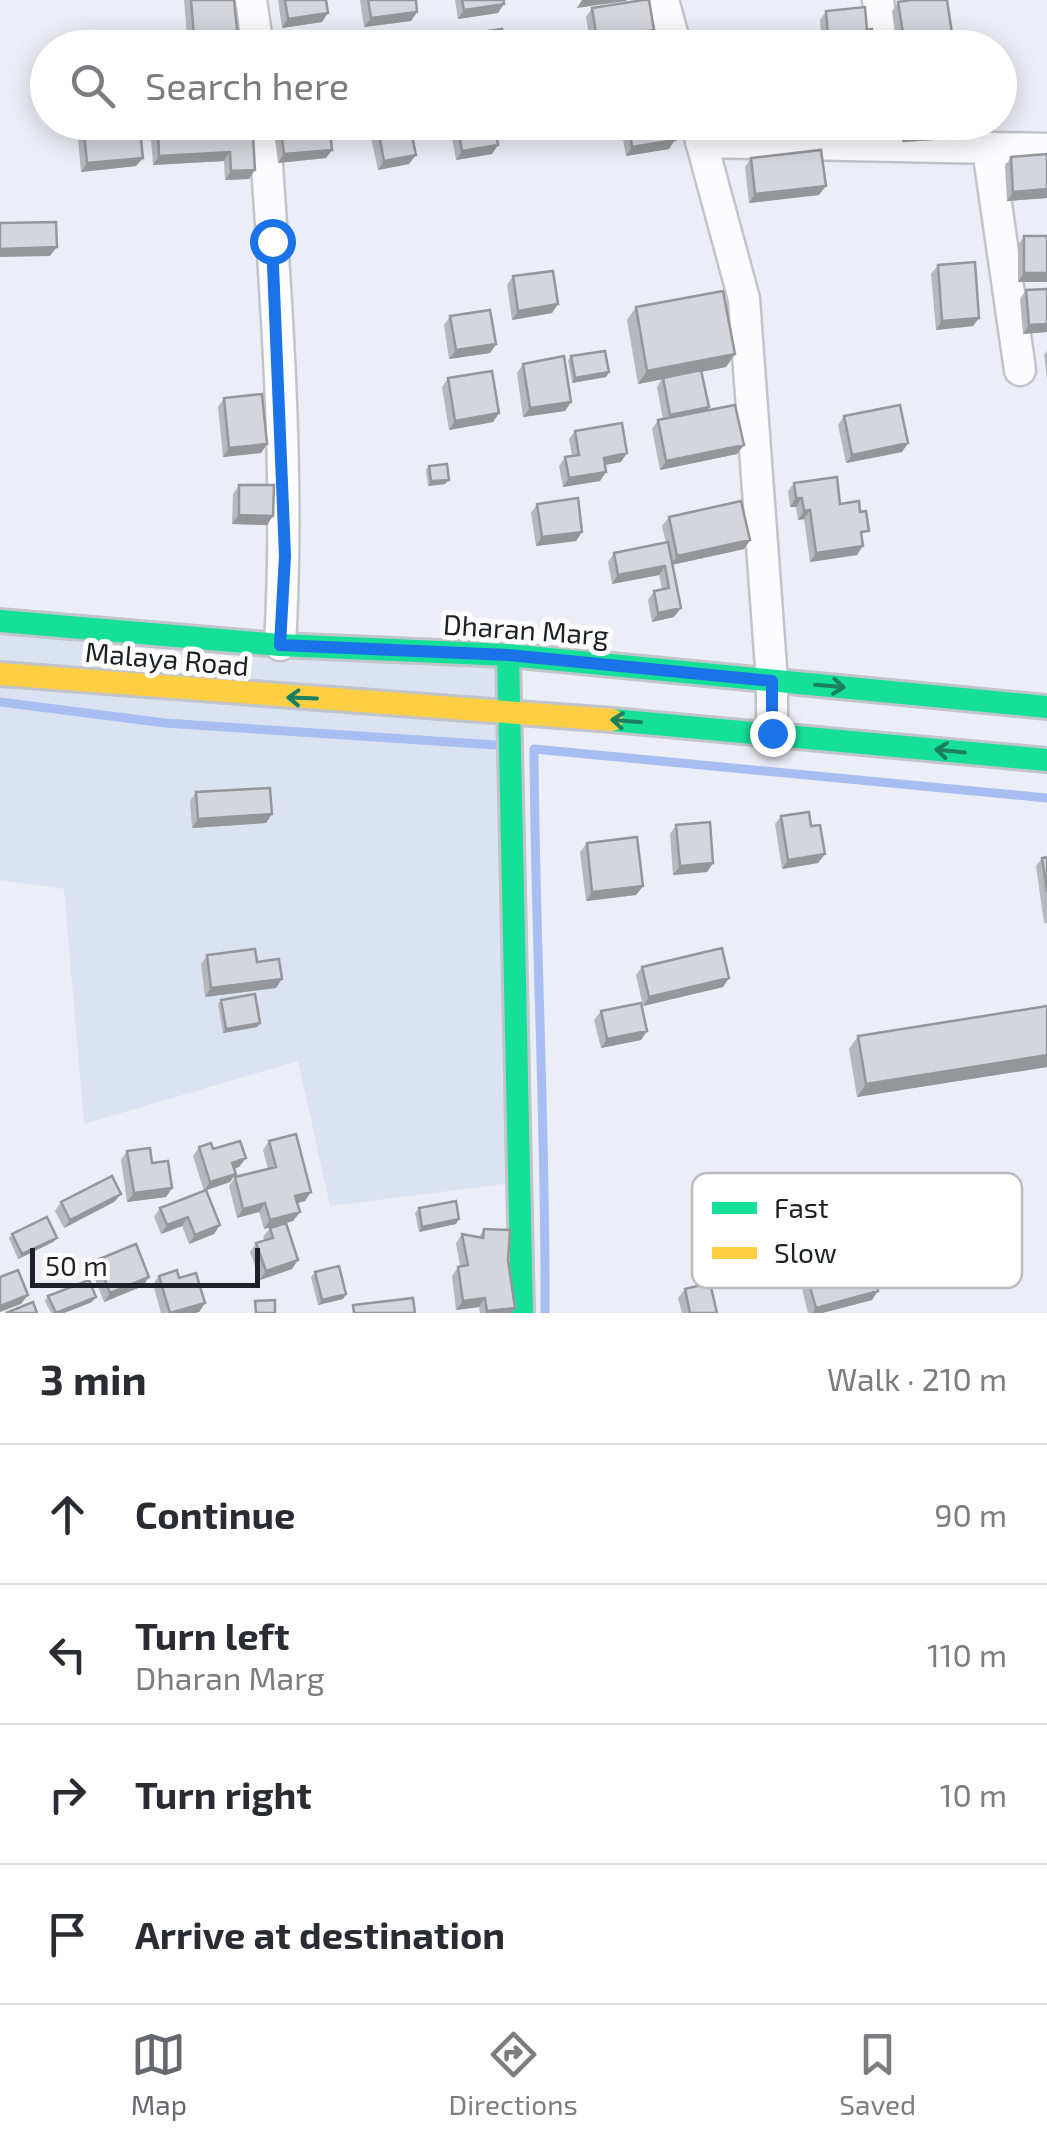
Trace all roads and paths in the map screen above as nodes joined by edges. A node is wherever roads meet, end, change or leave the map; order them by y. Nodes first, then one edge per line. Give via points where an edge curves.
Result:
1 (251, 0) edge
2 (663, 0) edge
3 (878, 0) edge
4 (255, 30) edge
5 (671, 30) edge
6 (881, 30) edge
7 (265, 140) edge
8 (700, 140) edge
9 (930, 140) edge
10 (988, 149) junction
11 (1047, 149) edge
12 (1020, 370) dead end
13 (0, 621) edge
14 (280, 645) junction
15 (508, 655) junction
16 (0, 674) edge
17 (772, 681) junction
18 (1047, 707) edge
19 (506, 710) junction
20 (772, 733) junction
21 (1047, 760) edge
22 (522, 1313) edge

1 - 4 street
2 - 5 street
3 - 6 street
7 - 14 street via 285,556
8 - 17 street via 744,299
9 - 10 street
10 - 11 street
10 - 12 street
13 - 14 main road, Dharan Marg
14 - 15 main road, Dharan Marg
15 - 17 main road, Dharan Marg
15 - 19 main road
19 -> 16 main road, Malaya Road
17 -> 18 main road, Dharan Marg
17 - 20 street
20 -> 19 main road, Malaya Road
19 - 22 main road
21 -> 20 main road, Malaya Road

